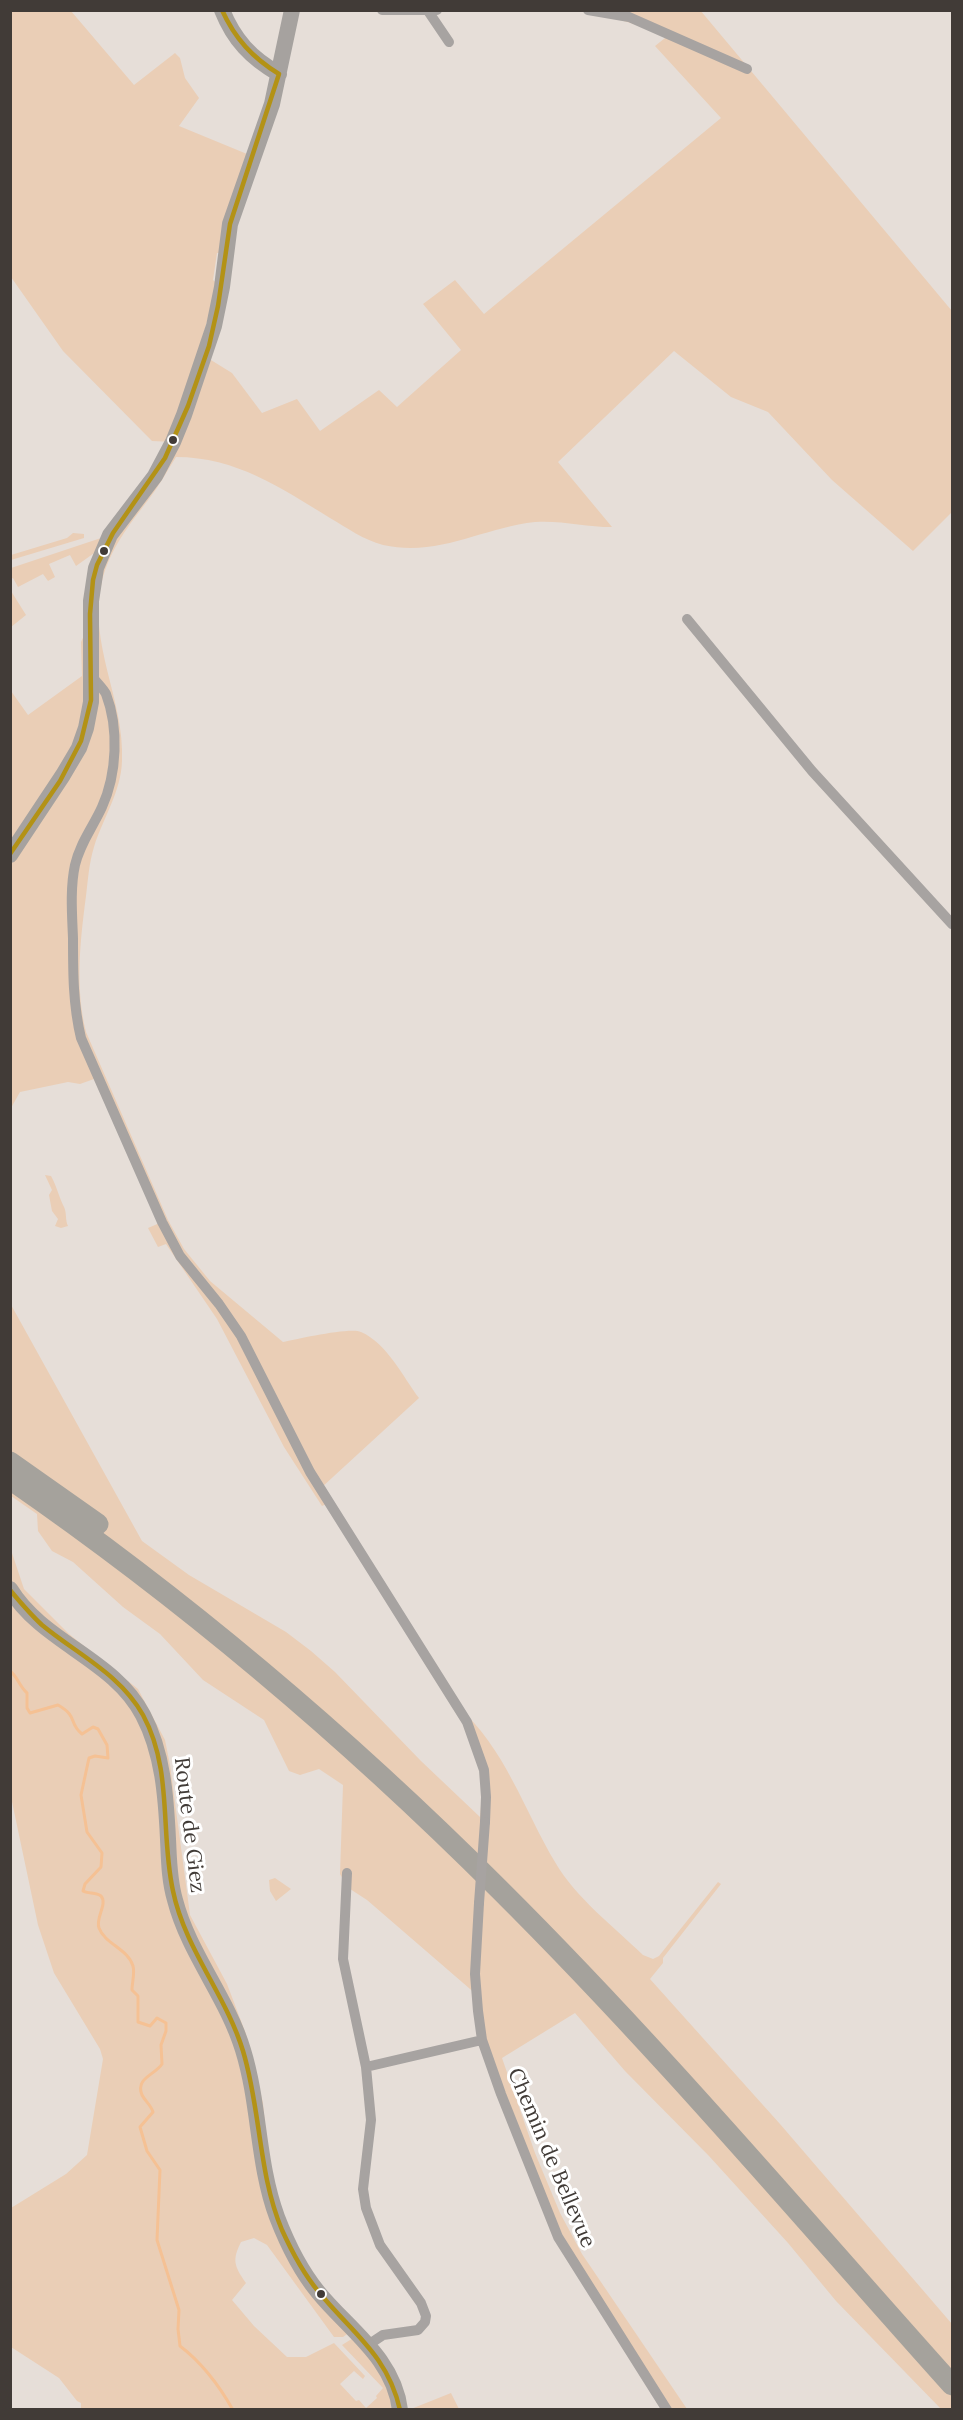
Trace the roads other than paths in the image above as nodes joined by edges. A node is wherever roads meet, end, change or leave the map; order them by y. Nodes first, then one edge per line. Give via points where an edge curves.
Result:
1 (222, 10) edge
2 (292, 10) edge
3 (382, 10) edge
4 (437, 10) edge
5 (588, 10) edge
6 (428, 11) edge
7 (449, 42) dead end
8 (747, 69) dead end
9 (279, 74) junction
10 (687, 619) dead end
11 (92, 676) junction
12 (10, 855) edge
13 (952, 924) edge
14 (10, 1461) edge
15 (10, 1479) edge
16 (59, 1505) junction
17 (10, 1589) edge
18 (347, 1873) dead end
19 (482, 2040) junction
20 (366, 2067) junction
21 (368, 2345) junction
22 (952, 2364) edge
23 (952, 2385) edge
24 (400, 2409) edge
25 (667, 2409) edge

1 - 9 street via 239,43
2 - 9 street
3 - 6 street
4 - 6 street
5 - 8 street via 629,17
6 - 7 street
9 - 11 street via 230,224 214,326 184,415 155,476 110,535 96,568 91,601
10 - 13 street via 812,771
11 - 12 street via 89,716 79,748
11 - 19 street, Chemin de Bellevue, bridge via 105,692 114,744 112,779 79,849 72,882 74,994 81,1038 180,1256 241,1336 310,1472 467,1722 483,1770 486,1797 475,1974
14 - 16 highway
15 - 16 highway
16 - 22 highway via 141,1557 272,1663 471,1842 637,2013
16 - 23 highway via 261,1672 474,1864 652,2050
17 - 21 street, Route de Giez via 45,1628 115,1680 130,1695 151,1730 165,1789 175,1901 243,2050 256,2104 264,2175 278,2217 293,2253 316,2290
18 - 20 street via 343,1959
19 - 20 street
19 - 25 street, Chemin de Bellevue via 558,2236
20 - 21 street via 371,2120 363,2189 366,2208 380,2245 426,2316 418,2330 383,2335
21 - 24 street, Route de Giez via 392,2378

